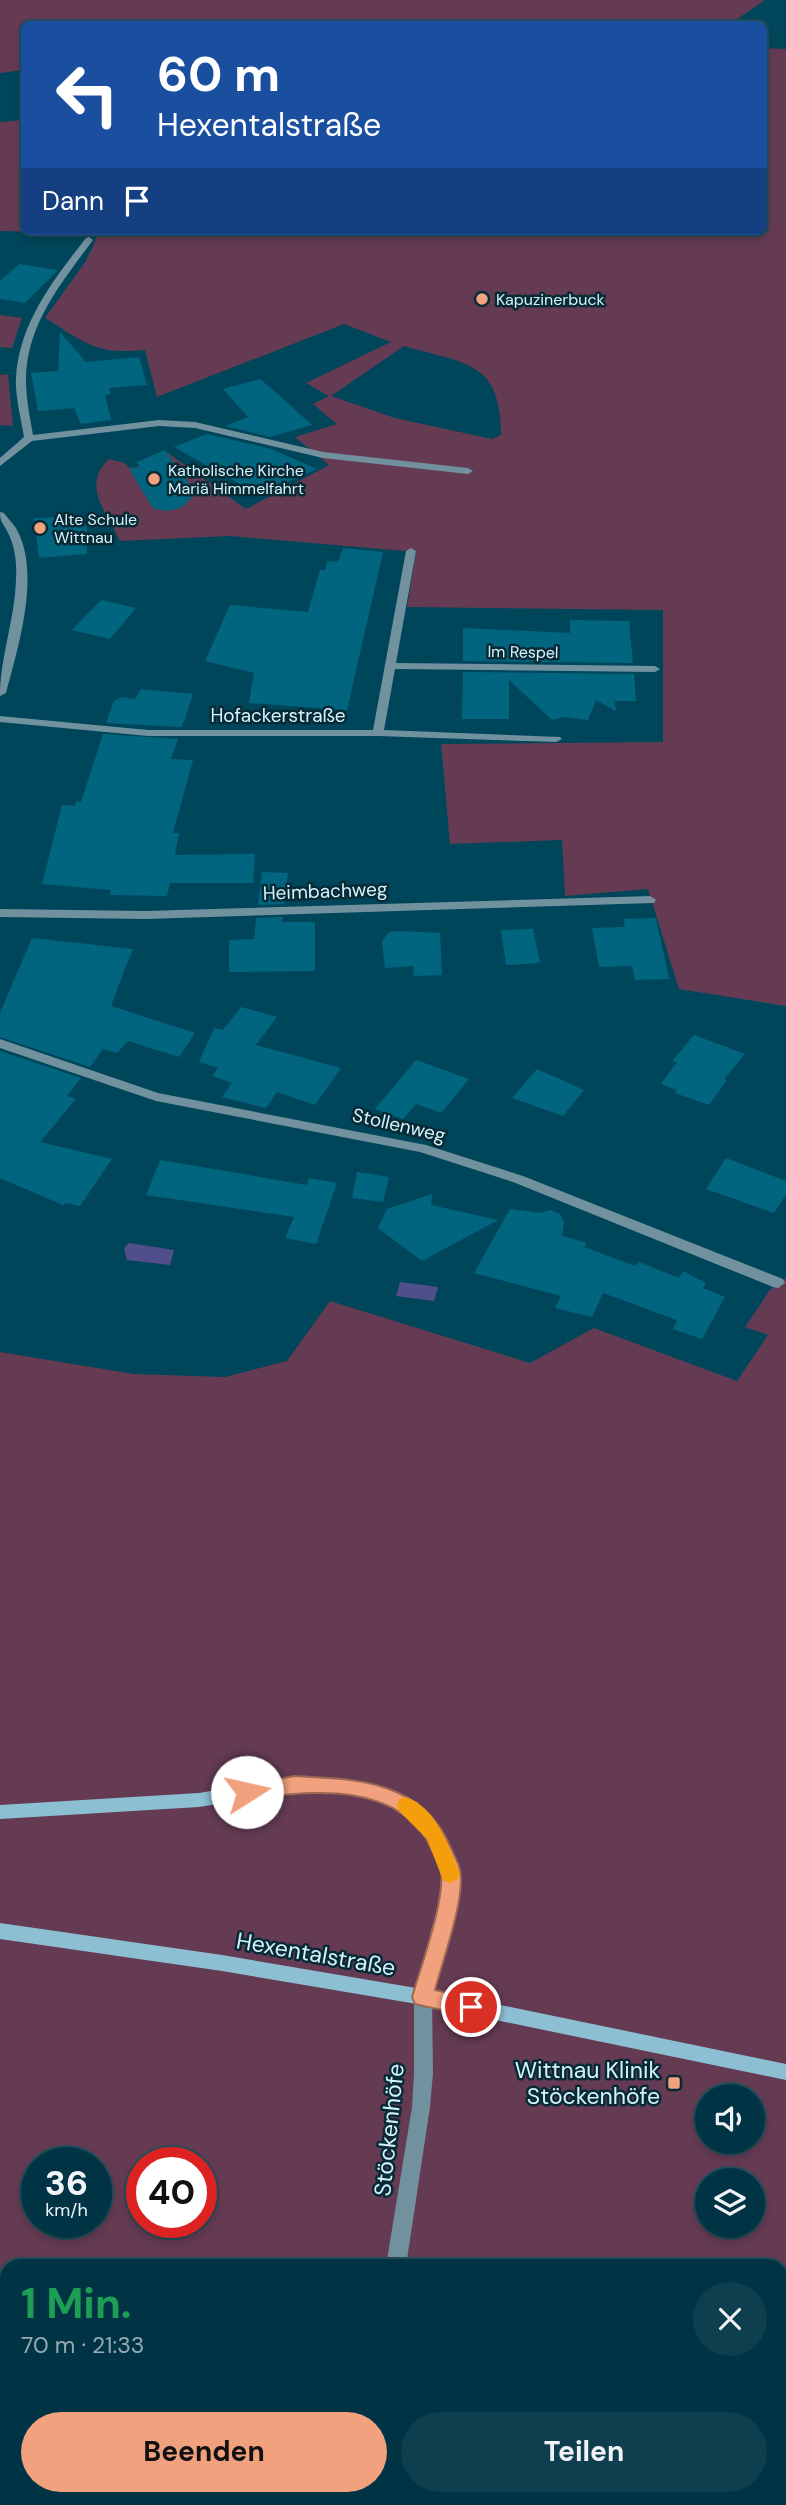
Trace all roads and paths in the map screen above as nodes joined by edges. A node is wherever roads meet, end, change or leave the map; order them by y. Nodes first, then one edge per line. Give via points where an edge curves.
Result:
1 (89, 240) dead end
2 (29, 438) junction
3 (0, 463) edge
4 (468, 471) dead end
5 (0, 515) edge
6 (411, 551) dead end
7 (391, 666) junction
8 (655, 669) dead end
9 (0, 693) edge
10 (0, 719) edge
11 (379, 733) junction
12 (556, 739) dead end
13 (650, 900) dead end
14 (0, 913) edge
15 (0, 1043) edge
16 (778, 1283) dead end
17 (0, 1812) edge
18 (0, 1931) edge
19 (423, 1997) junction
20 (786, 2072) edge
21 (397, 2259) edge

1 - 2 street via 47,297 33,325 21,378
2 - 3 street
2 - 4 street via 159,423 195,425 323,455
5 - 9 street via 19,551 22,584 14,642
6 - 7 street
7 - 8 street, Im Respel
7 - 11 street
10 - 11 street, Hofackerstraße via 148,733
11 - 12 street, Hofackerstraße
13 - 14 street, Heimbachweg via 146,915
15 - 16 street, Stollenweg via 156,1097 421,1147 518,1179
17 - 19 main road via 199,1800 295,1784 355,1787 411,1807 435,1834 451,1871 449,1898
18 - 19 main road, Hexentalstraße
19 - 20 main road, Hexentalstraße
19 - 21 street, Stöckenhöfe via 418,2135

